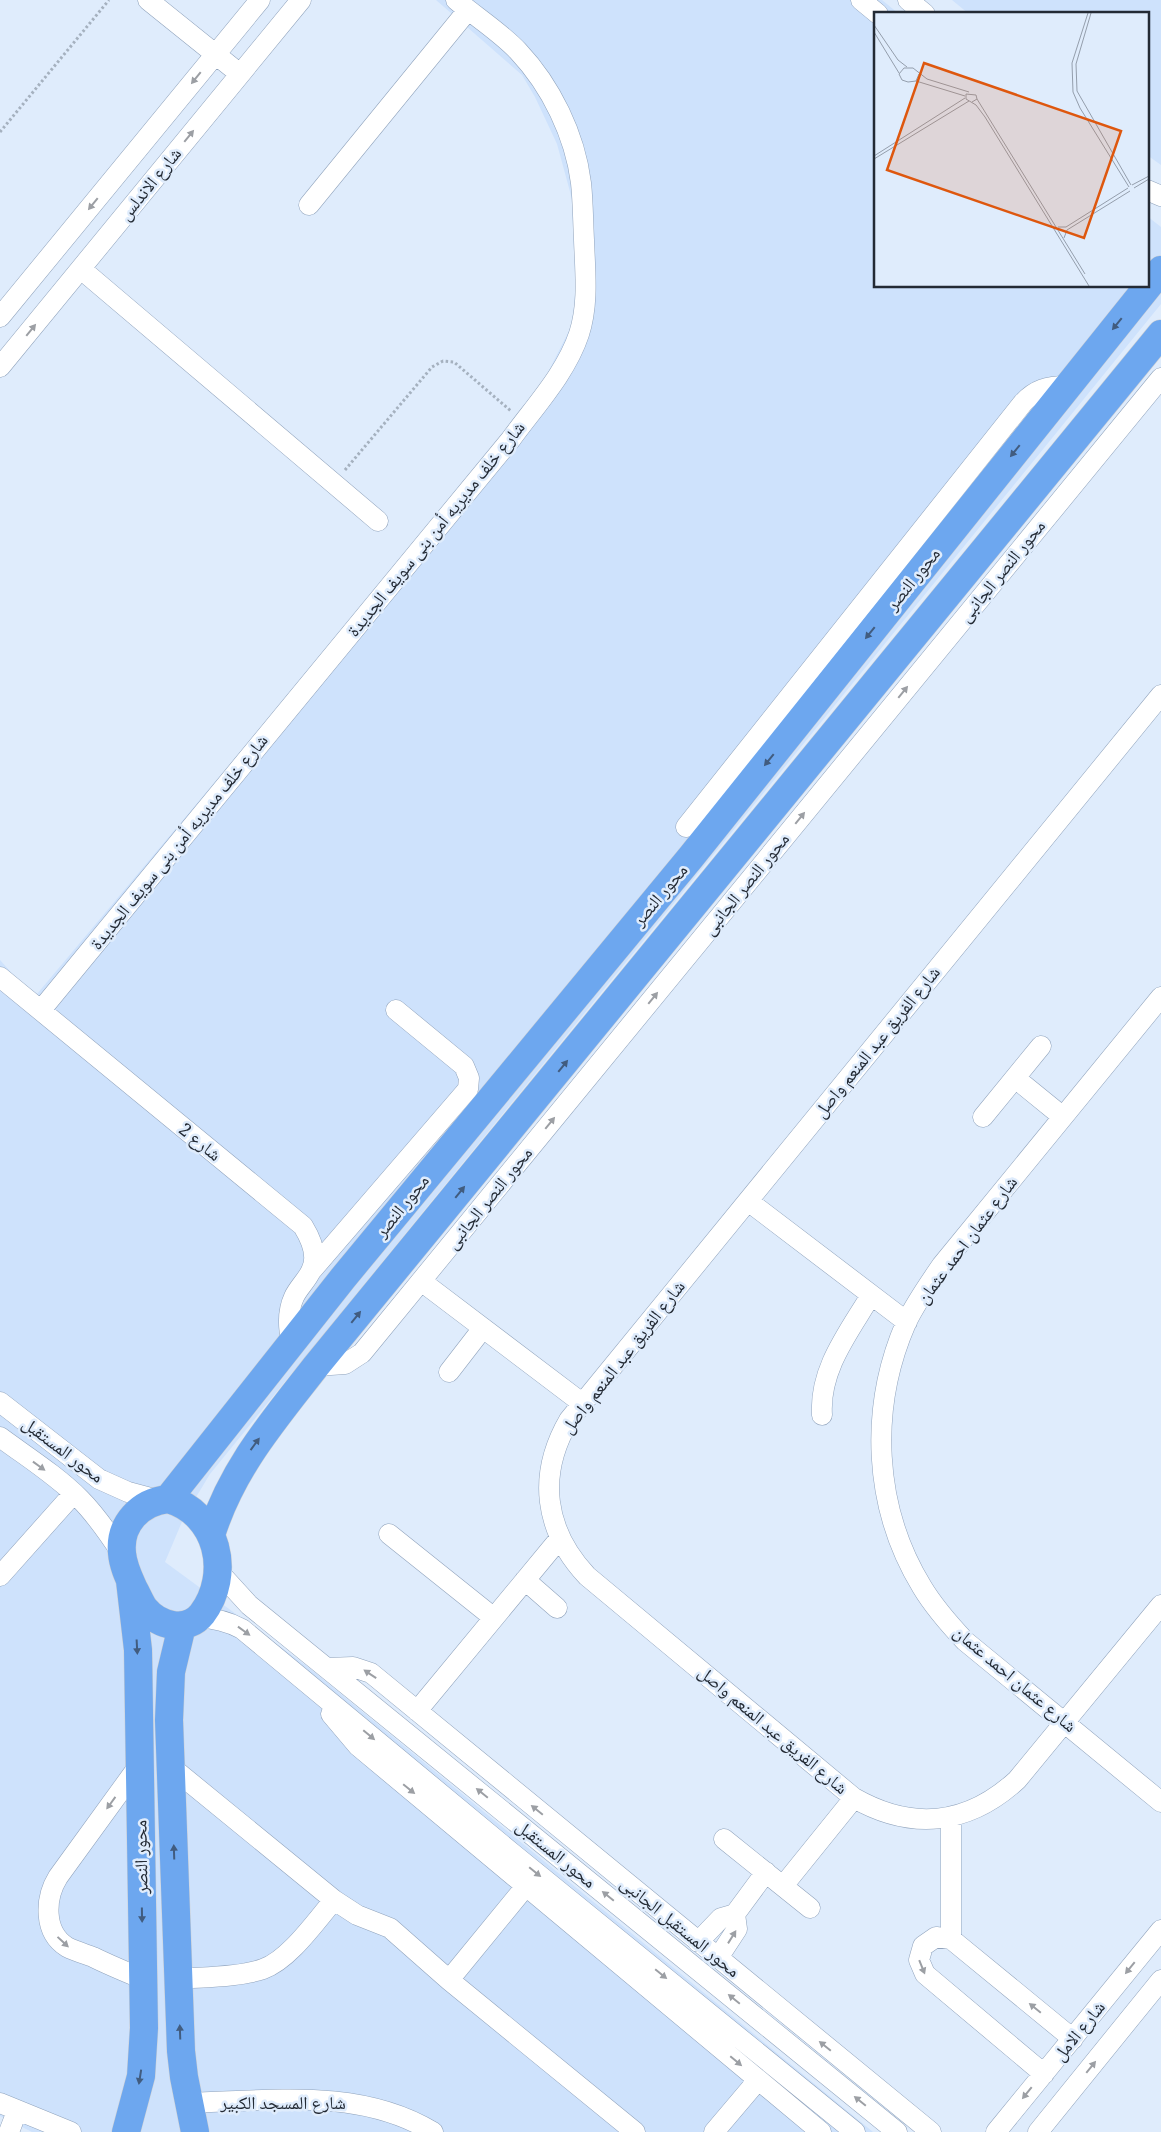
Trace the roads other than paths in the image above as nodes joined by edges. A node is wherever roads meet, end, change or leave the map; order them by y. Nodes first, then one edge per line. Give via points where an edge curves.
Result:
1 (148, 0) edge
2 (260, 0) edge
3 (300, 0) edge
4 (861, 0) edge
5 (908, 0) edge
6 (462, 5) edge
7 (876, 12) edge
8 (923, 12) edge
9 (215, 54) junction
10 (240, 74) junction
11 (1148, 190) edge
12 (1161, 196) edge
13 (309, 205) dead end
14 (80, 269) junction
15 (1161, 270) edge
16 (1148, 284) edge
17 (1144, 288) edge
18 (0, 317) edge
19 (1158, 346) edge
20 (0, 367) edge
21 (1161, 378) edge
22 (1068, 386) junction
23 (378, 522) dead end
24 (1161, 695) edge
25 (686, 827) dead end
26 (691, 857) junction
27 (716, 879) junction
28 (0, 977) edge
29 (1161, 997) edge
30 (41, 1010) junction
31 (396, 1010) dead end
32 (1041, 1046) dead end
33 (1015, 1078) junction
34 (983, 1117) dead end
35 (1063, 1117) junction
36 (748, 1201) junction
37 (312, 1270) junction
38 (421, 1280) junction
39 (871, 1295) junction
40 (907, 1322) junction
41 (483, 1328) junction
42 (292, 1344) junction
43 (316, 1366) junction
44 (449, 1372) dead end
45 (0, 1402) edge
46 (582, 1403) junction
47 (822, 1415) dead end
48 (0, 1437) edge
49 (207, 1450) junction
50 (236, 1474) junction
51 (74, 1493) junction
52 (163, 1500) junction
53 (389, 1534) dead end
54 (211, 1535) junction
55 (560, 1538) junction
56 (122, 1554) junction
57 (218, 1571) junction
58 (0, 1576) edge
59 (525, 1580) junction
60 (130, 1581) junction
61 (1161, 1605) edge
62 (556, 1608) dead end
63 (494, 1618) junction
64 (191, 1622) junction
65 (328, 1668) junction
66 (417, 1712) junction
67 (1064, 1722) junction
68 (140, 1764) junction
69 (170, 1766) junction
70 (854, 1798) junction
71 (1161, 1802) edge
72 (952, 1817) junction
73 (724, 1839) dead end
74 (507, 1860) junction
75 (766, 1872) junction
76 (526, 1886) junction
77 (783, 1886) junction
78 (334, 1900) junction
79 (810, 1908) dead end
80 (735, 1914) junction
81 (1161, 1930) edge
82 (951, 1939) junction
83 (698, 1942) junction
84 (718, 1958) junction
85 (143, 1979) junction
86 (179, 1979) junction
87 (449, 1980) junction
88 (1161, 1980) edge
89 (1073, 2039) junction
90 (1044, 2074) junction
91 (758, 2080) junction
92 (188, 2103) junction
93 (8, 2107) edge
94 (9, 2132) edge
95 (30, 2132) edge
96 (71, 2132) edge
97 (126, 2132) edge
98 (195, 2132) edge
99 (432, 2132) edge
100 (635, 2132) edge
101 (714, 2132) edge
102 (821, 2132) edge
103 (854, 2132) edge
104 (897, 2132) edge
105 (931, 2132) edge
106 (996, 2132) edge
107 (1038, 2132) edge

1 - 9 street
2 - 9 street, شارع الاندلس
3 - 10 street, شارع الاندلس
4 - 7 street
5 - 8 street
6 - 13 street
6 - 30 street, شارع خلف مديريه أمن بنى سويف الجديدة via 517,50 542,81 570,139 581,183 586,295 579,334 561,370 511,439
9 - 10 street
9 -> 18 street, شارع الاندلس
14 -> 10 street, شارع الاندلس
11 - 12 street
20 -> 14 street, شارع الاندلس
14 - 23 street
15 - 16 highway, محور النصر
17 -> 22 highway, محور النصر
19 - 27 highway, محور النصر
38 -> 21 street, محور النصر الجانبى
22 - 25 street via 1046,387 1028,397
22 -> 26 highway, محور النصر
24 - 36 street, شارع الفريق عبد المنعم واصل
26 - 27 highway
26 - 42 highway, محور النصر
43 -> 27 highway, محور النصر
28 - 30 street, شارع 2
29 - 35 street, شارع عثمان احمد عثمان
30 - 37 street, شارع 2 via 303,1226 314,1252
31 - 37 street via 464,1066 470,1078 468,1089
32 - 33 street
33 - 34 street
33 - 35 street
35 - 40 street, شارع عثمان احمد عثمان via 942,1265
36 - 39 street
36 - 46 street, شارع الفريق عبد المنعم واصل
37 - 42 street via 290,1306 288,1325
38 - 41 street
38 - 43 street, محور النصر الجانبى via 357,1357 345,1364
39 - 40 street
39 - 47 street via 827,1372 822,1393
40 - 67 street, شارع عثمان احمد عثمان via 890,1370 881,1421 881,1456 893,1524 922,1587 942,1615 965,1641
41 - 44 street
41 - 46 street
42 - 49 highway, محور النصر
50 -> 43 highway, محور النصر
45 - 52 street, محور المستقبل via 99,1479 128,1492
46 - 55 street, شارع الفريق عبد المنعم واصل via 561,1433 551,1463 549,1493
48 -> 51 street, محور المستقبل
49 - 50 highway
49 - 52 highway, محور النصر
50 - 54 highway, محور النصر
51 - 56 street, محور المستقبل via 95,1515
51 - 58 street
52 - 54 highway via 180,1503 190,1509
52 - 56 highway via 147,1504 130,1520 122,1542
53 - 63 street
54 - 57 highway
55 - 59 street
55 - 70 street, شارع الفريق عبد المنعم واصل via 587,1576
56 - 60 highway
57 - 64 highway via 212,1596
57 - 65 street, محور المستقبل via 249,1605
59 - 62 street
59 - 63 street
60 - 64 highway via 151,1615 164,1622
60 -> 68 highway, محور النصر via 138,1650
61 - 67 street, شارع الفريق عبد المنعم واصل
63 - 66 street
64 - 69 highway, محور النصر via 176,1648 169,1696
64 -> 74 street, محور المستقبل via 214,1618 242,1629 317,1691
66 -> 65 street, محور المستقبل الجانبى via 366,1670
104 -> 65 street, محور المستقبل
83 -> 66 street, محور المستقبل الجانبى
67 - 71 street, شارع عثمان احمد عثمان
67 - 72 street, شارع الفريق عبد المنعم واصل via 1003,1793 987,1804
68 -> 85 highway, محور النصر
68 -> 85 street via 58,1877 48,1904 54,1932 67,1946
69 - 78 street
86 -> 69 highway, محور النصر
70 - 72 street, شارع الفريق عبد المنعم واصل via 884,1812 911,1819
70 - 77 street
72 - 82 street
73 - 75 street
74 - 76 street
74 -> 103 street, محور المستقبل
75 - 77 street
75 - 80 street
76 - 87 street
76 -> 91 street
77 - 79 street
78 - 86 street via 288,1953 272,1964 254,1971
78 - 87 street via 357,1915 390,1928
80 - 83 street via 721,1918
84 -> 80 street via 737,1929
81 -> 89 street, شارع الامل
89 -> 82 street
82 -> 90 street via 936,1937 923,1946 919,1960 925,1974
83 - 84 street, محور المستقبل الجانبى
105 -> 84 street, محور المستقبل الجانبى
85 -> 97 highway, محور النصر via 143,2052 136,2099
92 -> 86 highway, محور النصر via 181,2051
87 - 100 street
107 -> 88 street, شارع الامل
89 - 90 street, شارع الامل
90 -> 106 street, شارع الامل
91 - 101 street
91 - 102 street
92 - 98 highway, محور النصر
92 - 99 street, شارع المسجد الكبير via 317,2100 353,2103 388,2111
93 - 94 street
93 - 95 street
93 - 96 street

